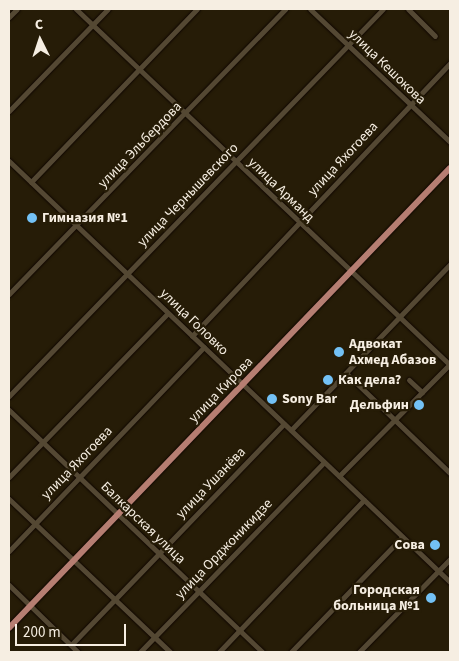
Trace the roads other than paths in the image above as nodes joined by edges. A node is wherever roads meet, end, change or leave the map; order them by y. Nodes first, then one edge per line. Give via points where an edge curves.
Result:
1 (17, 9) edge
2 (76, 9) edge
3 (108, 9) edge
4 (197, 9) edge
5 (285, 9) edge
6 (310, 9) edge
7 (383, 9) edge
8 (408, 9) edge
9 (9, 18) edge
10 (93, 24) junction
11 (435, 36) dead end
12 (348, 45) junction
13 (450, 63) edge
14 (139, 69) junction
15 (410, 104) junction
16 (9, 111) edge
17 (185, 114) junction
18 (450, 142) edge
19 (9, 161) edge
20 (235, 162) junction
21 (450, 168) edge
22 (31, 182) junction
23 (299, 222) junction
24 (76, 226) junction
25 (450, 264) edge
26 (350, 272) junction
27 (127, 273) junction
28 (9, 294) edge
29 (168, 313) junction
30 (399, 318) junction
31 (192, 336) junction
32 (204, 347) junction
33 (450, 365) edge
34 (346, 373) junction
35 (409, 380) dead end
36 (243, 385) junction
37 (422, 392) junction
38 (9, 396) edge
39 (9, 410) edge
40 (395, 420) junction
41 (284, 424) junction
42 (291, 430) junction
43 (43, 442) junction
44 (324, 462) junction
45 (450, 473) edge
46 (339, 476) junction
47 (9, 477) edge
48 (79, 477) junction
49 (9, 498) edge
50 (364, 500) junction
51 (119, 515) junction
52 (35, 523) junction
53 (402, 536) junction
54 (9, 551) edge
55 (159, 554) junction
56 (450, 559) edge
57 (75, 560) junction
58 (438, 571) junction
59 (450, 582) edge
60 (9, 585) edge
61 (199, 592) junction
62 (115, 599) junction
63 (30, 606) junction
64 (9, 628) edge
65 (239, 631) junction
66 (154, 638) junction
67 (71, 645) junction
68 (78, 652) edge
69 (140, 652) edge
70 (170, 652) edge
71 (219, 652) edge
72 (262, 652) edge
73 (291, 652) edge
74 (359, 652) edge

1 - 9 street
2 - 10 street, улица Арманд
3 - 10 street
4 - 14 street
5 - 17 street, улица Эльбердова
6 - 12 street, улица Кешокова
7 - 12 street, улица Чернышевского
8 - 11 street
10 - 14 street, улица Арманд
10 - 16 street
12 - 15 street, улица Кешокова
12 - 20 street, улица Чернышевского
13 - 15 street, улица Яхогоева
14 - 17 street, улица Арманд
14 - 22 street
15 - 18 street, улица Кешокова
15 - 23 street, улица Яхогоева
17 - 20 street, улица Арманд
17 - 24 street, улица Эльбердова
19 - 22 street, улица Головко
20 - 23 street, улица Арманд
20 - 27 street, улица Чернышевского
21 - 26 main road, улица Кирова
22 - 24 street, улица Головко
23 - 26 street, улица Арманд
23 - 31 street, улица Яхогоева
24 - 27 street, улица Головко
24 - 28 street, улица Эльбердова
25 - 30 street
26 - 30 street, улица Арманд
26 - 36 main road, улица Кирова
27 - 29 street, улица Головко
27 - 38 street, улица Чернышевского
29 - 31 street, улица Головко
29 - 43 street
30 - 33 street, улица Арманд
30 - 34 street
31 - 32 street, улица Головко
32 - 36 street, улица Головко
32 - 48 street, улица Яхогоева
33 - 37 street
34 - 40 street
34 - 42 street
35 - 37 street
36 - 41 street, улица Головко
36 - 51 main road, улица Кирова
37 - 40 street
39 - 43 street, Балкарская улица
40 - 45 street
40 - 46 street
41 - 42 street, улица Головко
41 - 55 street, улица Ушанёва
42 - 44 street, улица Головко
43 - 47 street
43 - 48 street, Балкарская улица
44 - 46 street, улица Головко
44 - 61 street, улица Орджоникидзе
46 - 50 street, улица Головко
48 - 51 street, Балкарская улица
48 - 52 street, улица Яхогоева
49 - 52 street
50 - 53 street, улица Головко
50 - 65 street
51 - 55 street, Балкарская улица
51 - 57 main road, улица Кирова
52 - 54 street, улица Яхогоева
52 - 57 street
53 - 58 street, улица Головко
53 - 73 street
55 - 61 street, Балкарская улица
55 - 62 street, улица Ушанёва
56 - 58 street
57 - 62 street
57 - 63 main road, улица Кирова
58 - 59 street, улица Головко
58 - 74 street
60 - 63 street
61 - 65 street, Балкарская улица
61 - 66 street, улица Орджоникидзе
62 - 66 street
62 - 67 street, улица Ушанёва
63 - 64 main road, улица Кирова
63 - 67 street
65 - 71 street
65 - 72 street, Балкарская улица
66 - 69 street, улица Орджоникидзе
66 - 70 street
67 - 68 street

